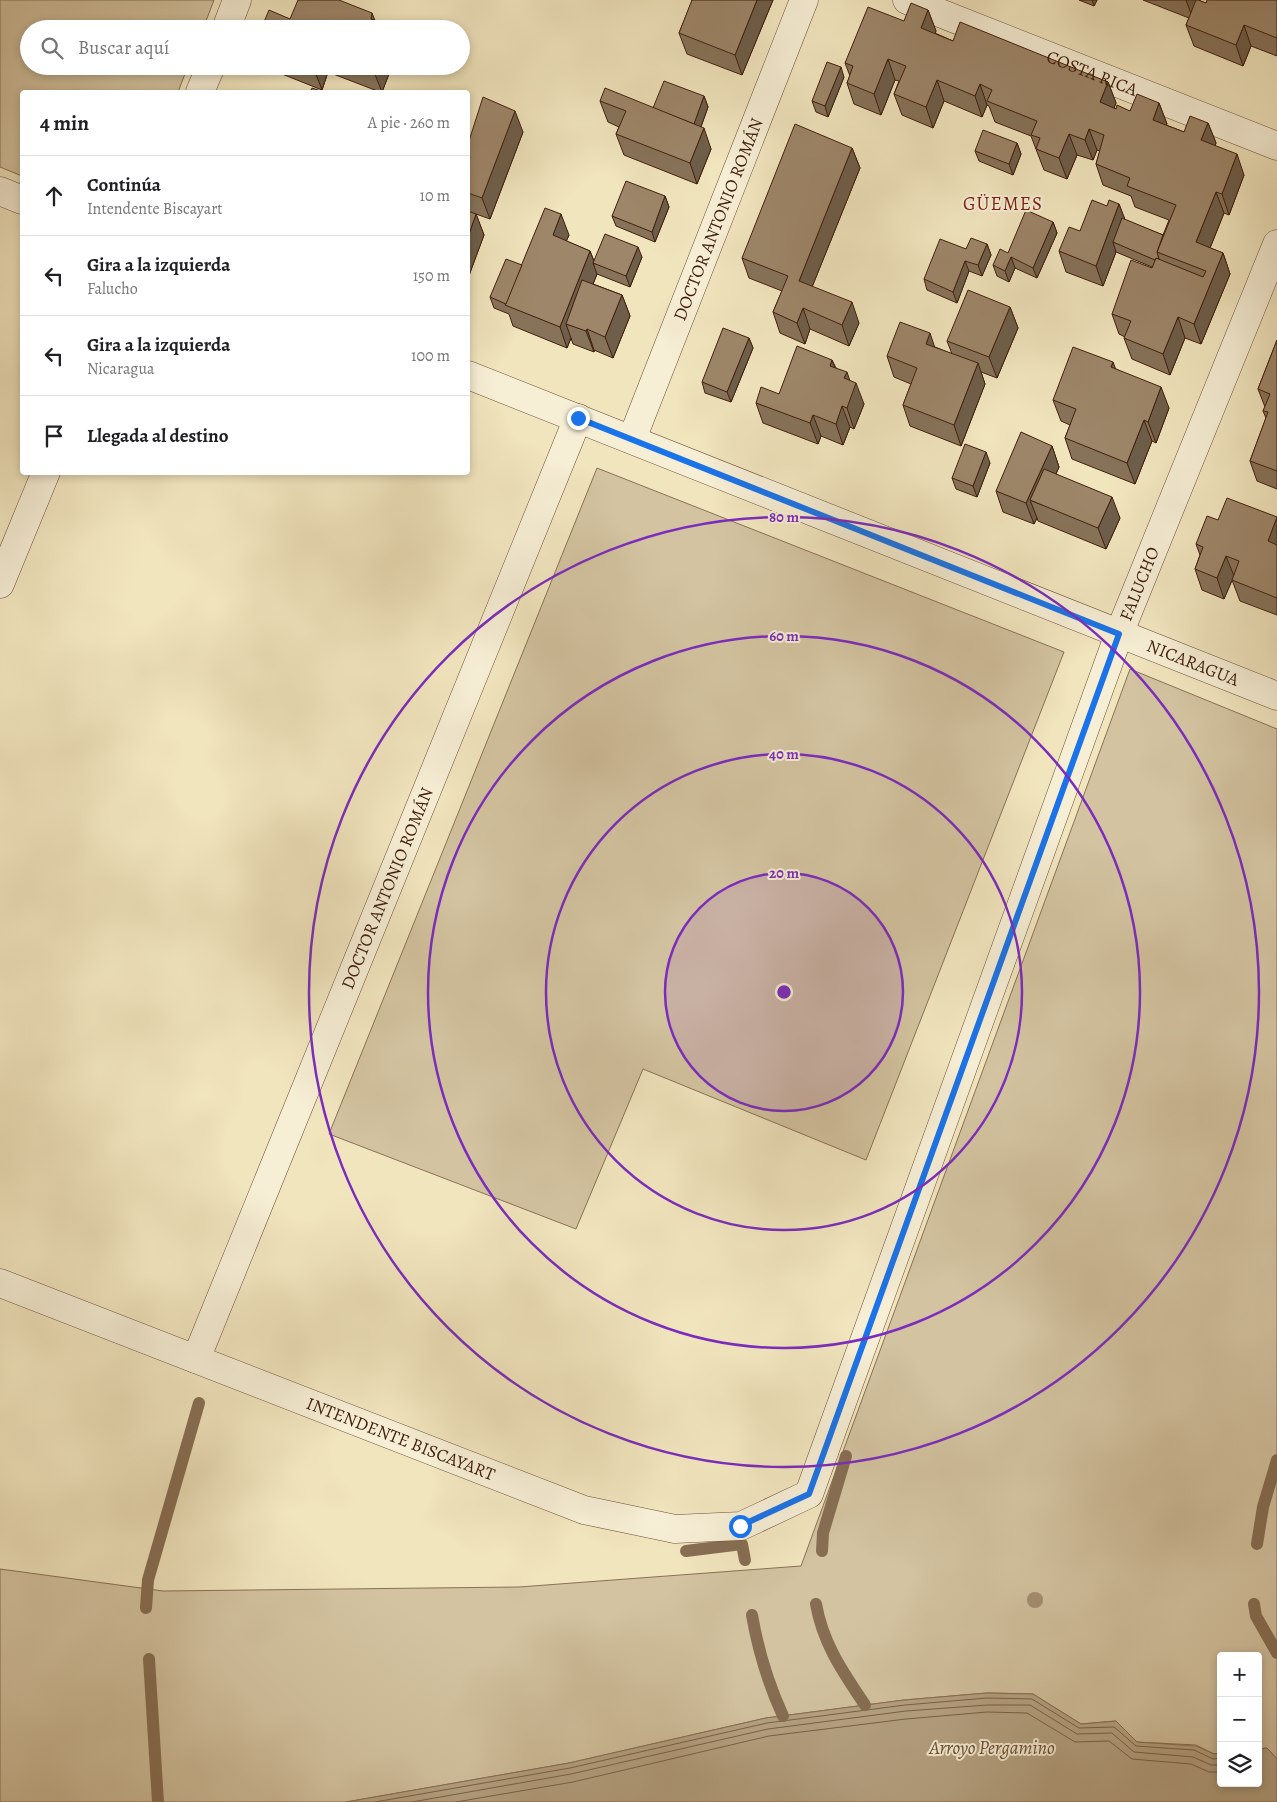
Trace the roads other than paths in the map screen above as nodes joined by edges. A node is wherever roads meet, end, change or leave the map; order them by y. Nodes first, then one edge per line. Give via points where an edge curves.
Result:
1 (237, 0) edge
2 (804, 0) edge
3 (907, 0) edge
4 (229, 20) edge
5 (207, 75) edge
6 (201, 90) edge
7 (1277, 146) edge
8 (0, 191) edge
9 (20, 199) edge
10 (1277, 244) edge
11 (470, 376) edge
12 (578, 418) junction
13 (632, 439) junction
14 (45, 475) edge
15 (0, 584) edge
16 (1119, 634) junction
17 (1277, 696) edge
18 (0, 1283) edge
19 (196, 1359) junction
20 (809, 1494) joint

1 - 4 street
2 - 13 street, DOCTOR ANTONIO ROMÁN
3 - 7 street, COSTA RICA
5 - 6 street
8 - 9 street
10 - 16 street, FALUCHO
11 - 12 street, NICARAGUA
12 - 13 street, NICARAGUA
12 - 19 street, DOCTOR ANTONIO ROMÁN
13 - 16 street, NICARAGUA
14 - 15 street
16 - 17 street, NICARAGUA
16 - 20 street, FALUCHO
18 - 19 street, INTENDENTE BISCAYART
19 - 20 street, INTENDENTE BISCAYART via 584,1510 675,1529 740,1526

